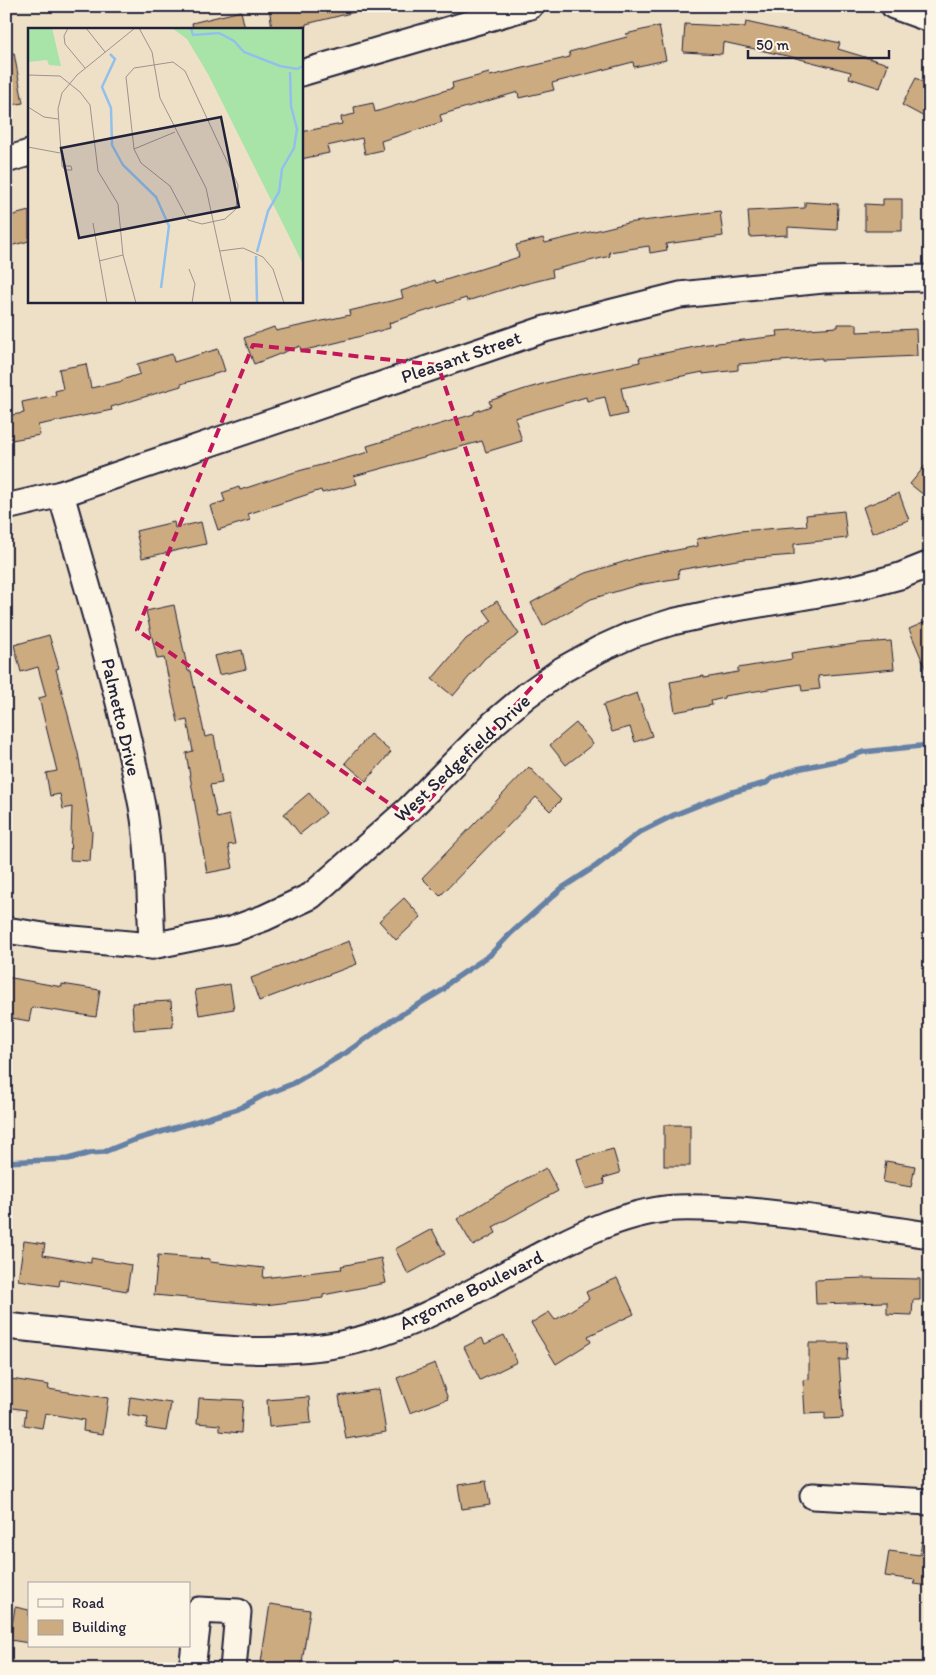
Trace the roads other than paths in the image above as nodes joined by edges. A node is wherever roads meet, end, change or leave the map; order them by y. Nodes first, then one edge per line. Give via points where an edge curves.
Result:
1 (530, 6) edge
2 (894, 6) edge
3 (930, 19) edge
4 (302, 73) edge
5 (28, 153) edge
6 (6, 160) edge
7 (930, 278) edge
8 (61, 494) junction
9 (6, 507) edge
10 (930, 564) edge
11 (6, 930) edge
12 (152, 946) junction
13 (930, 1235) edge
14 (6, 1326) edge
15 (813, 1496) dead end
16 (930, 1502) edge
17 (192, 1669) edge
18 (233, 1669) edge

1 - 4 street
2 - 3 street
5 - 6 street
7 - 8 street, Pleasant Street via 823,280 680,295 545,328
8 - 9 street, Pleasant Street
8 - 12 street, Palmetto Drive via 115,685 142,807
10 - 12 street, West Sedgefield Drive via 859,587 672,622 600,649 527,695 409,809 311,896 231,930
11 - 12 street, West Sedgefield Drive
13 - 14 street, Argonne Boulevard via 780,1213 675,1208 640,1214 561,1245 415,1320 341,1344 298,1350 186,1346
15 - 16 street
17 - 18 street via 199,1610 238,1612

